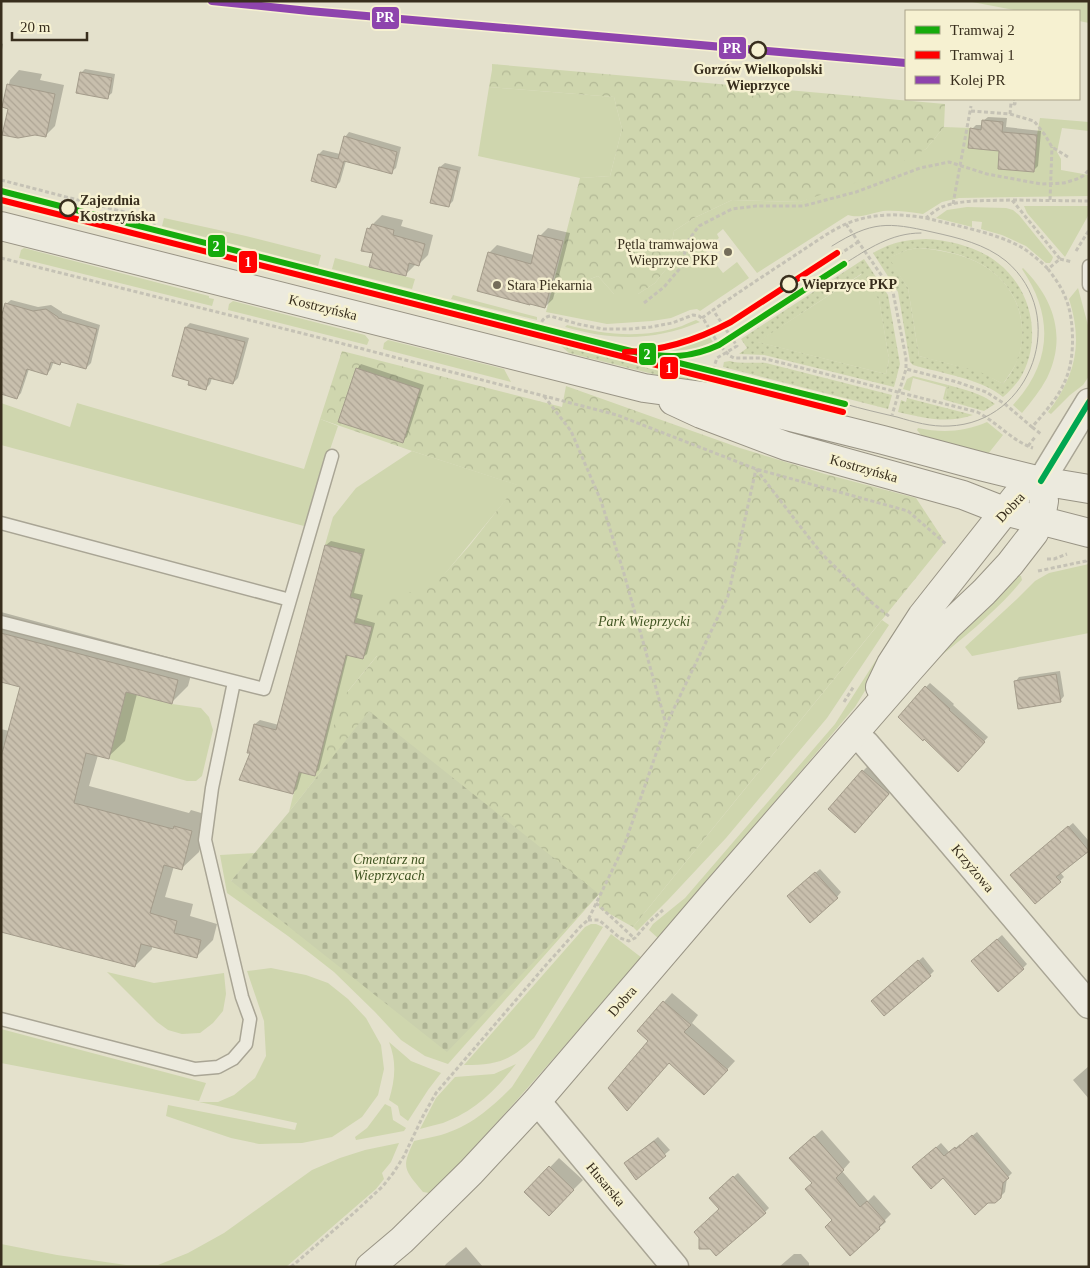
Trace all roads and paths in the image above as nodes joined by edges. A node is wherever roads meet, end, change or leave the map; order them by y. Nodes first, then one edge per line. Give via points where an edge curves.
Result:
1 (1015, 100) edge
2 (1010, 114) junction
3 (1052, 147) junction
4 (1068, 157) dead end
5 (960, 165) junction
6 (1089, 170) edge
7 (1, 180) edge
8 (1050, 184) junction
9 (1012, 200) junction
10 (1050, 200) junction
11 (1089, 201) edge
12 (953, 204) junction
13 (926, 218) junction
14 (846, 224) junction
15 (1, 226) edge
16 (1089, 230) edge
17 (858, 242) junction
18 (149, 243) dead end
19 (1, 258) edge
20 (1060, 259) junction
21 (1089, 266) edge
22 (1048, 269) junction
23 (1089, 285) edge
24 (644, 303) dead end
25 (713, 310) junction
26 (725, 328) junction
27 (713, 335) junction
28 (726, 353) junction
29 (906, 369) junction
30 (712, 377) dead end
31 (644, 388) junction
32 (898, 392) junction
33 (544, 396) junction
34 (1089, 402) edge
35 (890, 419) dead end
36 (1034, 448) dead end
37 (332, 456) dead end
38 (756, 469) junction
39 (1041, 481) junction
40 (1089, 489) edge
41 (1004, 511) junction
42 (1039, 520) junction
43 (1, 524) edge
44 (1088, 544) edge
45 (950, 547) dead end
46 (1035, 572) dead end
47 (290, 600) junction
48 (1, 622) edge
49 (896, 622) dead end
50 (858, 680) dead end
51 (234, 682) junction
52 (842, 705) dead end
53 (666, 725) junction
54 (858, 729) junction
55 (596, 904) junction
56 (667, 907) dead end
57 (588, 920) junction
58 (635, 938) junction
59 (657, 960) junction
60 (1089, 1005) edge
61 (1, 1019) edge
62 (537, 1101) junction
63 (291, 1267) edge
64 (370, 1267) edge
65 (675, 1267) edge

1 - 2 path via 1015,104 1010,103
2 - 3 path via 1034,121
2 - 5 path via 971,109
3 - 4 path
3 - 8 path
5 - 8 path via 987,174
5 - 12 path
5 - 24 path via 949,162 920,168 856,192 803,206 732,209 699,226 687,242 682,266
6 - 8 path via 1077,179
7 - 18 path via 155,220
8 - 10 path
9 - 10 path
9 - 12 path
9 - 20 path
10 - 11 path
12 - 13 path
13 - 14 path via 882,214
13 - 22 path via 1013,243 1030,252
14 - 17 path
14 - 25 path
15 - 31 main road, Kostrzyńska
16 - 20 path via 1072,262
17 - 26 path
17 - 29 path via 893,292
19 - 33 path
20 - 22 path
21 - 23 lane
22 - 29 path via 1066,300 1072,325 1072,350 1068,376 1057,396 1032,427 986,392
25 - 26 path
25 - 27 path via 703,319
26 - 27 path
26 - 28 path via 736,346
27 - 28 path
28 - 30 path via 717,358
28 - 32 path via 734,358 770,360
29 - 32 path
31 - 39 main road, Kostrzyńska via 710,397
31 - 41 main road, Kostrzyńska via 701,414 786,446 962,494
32 - 35 path
32 - 36 path via 977,412
33 - 38 path via 616,416
33 - 53 path via 571,431 601,501
34 - 39 street
37 - 47 lane
38 - 45 path via 908,511
38 - 49 path via 823,555
38 - 53 path via 728,596
39 - 40 main road, Kostrzyńska
39 - 41 main road, Dobra via 1016,496
39 - 42 main road, Dobra via 1044,502
41 - 42 main road, Kostrzyńska
41 - 54 main road, Dobra via 922,616 891,664
42 - 44 main road, Kostrzyńska
42 - 54 main road, Dobra via 1010,564 948,626
43 - 47 lane
44 - 46 path via 1086,561
47 - 51 lane via 264,690
48 - 51 lane
50 - 52 path
51 - 61 lane via 212,788 205,840 250,1019 246,1044 233,1059 218,1067 195,1069
53 - 55 path via 624,846
54 - 59 main road, Dobra
54 - 60 street, Krzyżowa via 866,744
55 - 57 path
55 - 58 path
56 - 58 path
57 - 58 path via 599,920 625,941
57 - 63 path via 436,1093 404,1156 383,1186
58 - 59 path
59 - 62 main road, Dobra
62 - 64 main road, Dobra via 464,1179
62 - 65 street, Husarska

